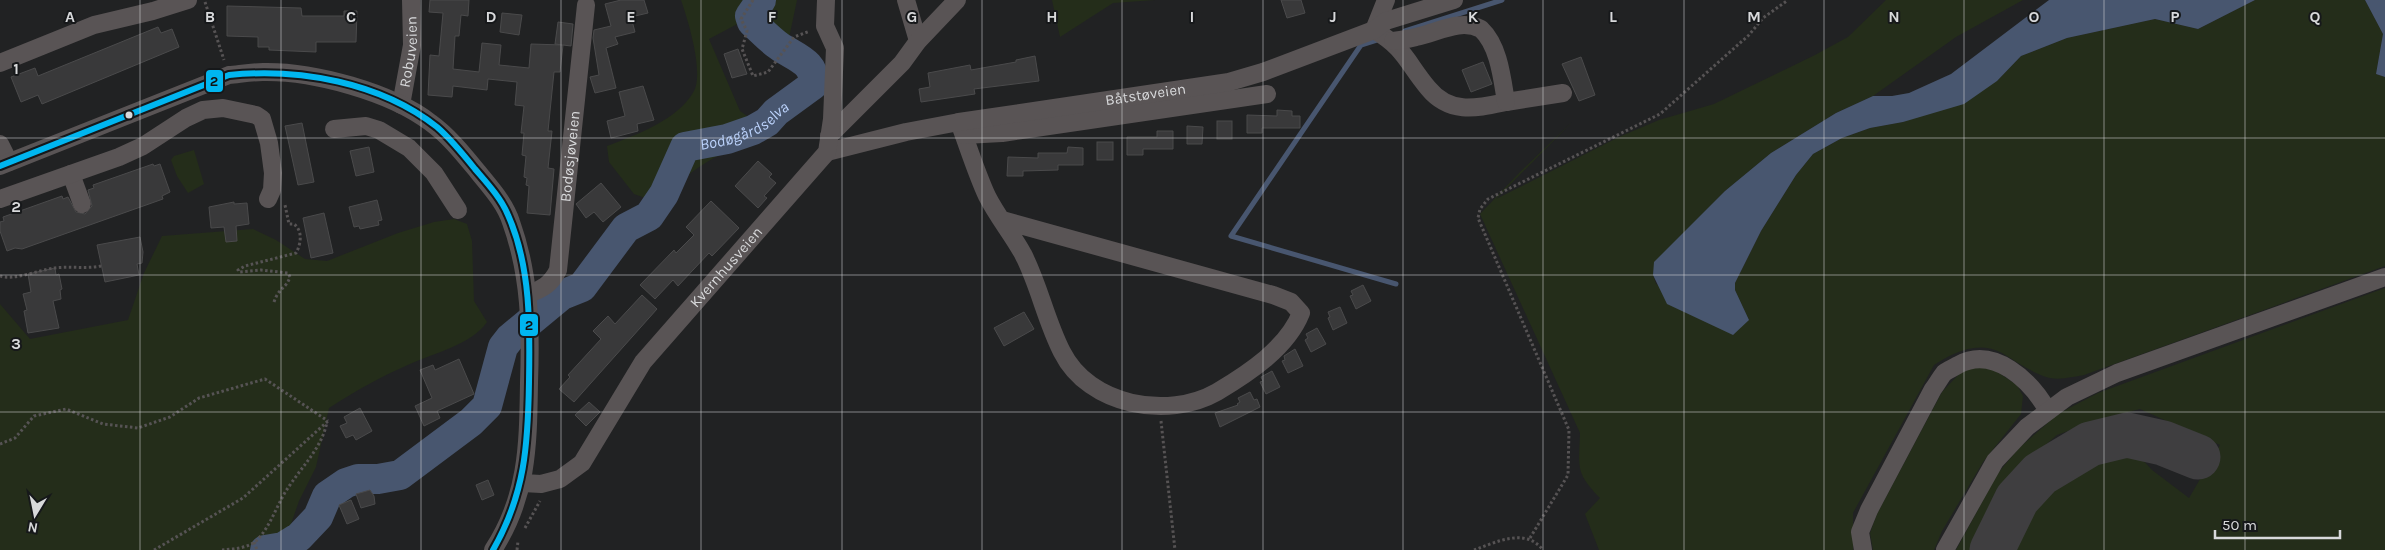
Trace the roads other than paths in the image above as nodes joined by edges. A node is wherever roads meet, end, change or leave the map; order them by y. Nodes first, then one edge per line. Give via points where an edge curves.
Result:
1 (188, 0) edge
2 (411, 0) edge
3 (826, 0) edge
4 (906, 0) edge
5 (957, 0) edge
6 (1386, 0) edge
7 (1454, 0) edge
8 (586, 5) dead end
9 (1374, 30) junction
10 (918, 41) junction
11 (1393, 41) junction
12 (0, 63) edge
13 (1563, 92) dead end
14 (1267, 94) dead end
15 (1506, 102) junction
16 (401, 105) junction
17 (961, 128) junction
18 (334, 129) dead end
19 (0, 144) edge
20 (828, 144) junction
21 (5, 164) edge
22 (71, 174) junction
23 (270, 195) road end
24 (0, 199) edge
25 (82, 204) dead end
26 (458, 210) dead end
27 (1002, 220) junction
28 (2385, 277) edge
29 (528, 294) junction
30 (2048, 411) junction
31 (523, 483) junction
32 (493, 550) edge
33 (1862, 550) edge
34 (1945, 550) edge

1 - 12 street via 94,25
2 - 16 street, Robuveien via 412,45
3 - 20 street via 825,26 835,48
4 - 10 street
5 - 10 street, Kvernhusveien
6 - 9 street
7 - 9 street, Båtstøveien via 1386,21
8 - 29 street, Bodøsjøveien via 558,270 542,289
9 - 11 street
9 - 17 street, Båtstøveien via 1229,82
10 - 20 street, Kvernhusveien
11 - 15 street via 1428,88 1443,102 1469,109
11 - 15 street via 1416,38 1458,25 1481,28 1494,52
13 - 15 street
14 - 17 street via 1002,133
16 - 21 street via 355,86 323,78 264,72 229,75
16 - 29 street via 431,122 461,151 497,195 511,220
17 - 20 street, Båtstøveien via 906,132
17 - 27 street via 987,196
18 - 26 street via 366,126 409,148 434,173
19 - 21 street
20 - 31 street, Kvernhusveien via 643,362 582,463 560,479 541,484
22 - 23 street via 143,146 202,110 223,108 262,119 272,161
22 - 24 street
22 - 25 street
27 - 27 street via 1023,255 1063,354 1081,378 1113,397 1135,404 1160,408 1188,404 1210,396 1240,378 1272,352 1295,328 1301,313 1292,302 1273,295
28 - 30 street via 2117,374 2067,397
29 - 31 street via 528,444
30 - 33 street via 2041,398 2006,365 1983,358 1964,362 1945,372 1868,510 1860,532
30 - 34 street via 2027,427 1995,461
31 - 32 street via 512,516

